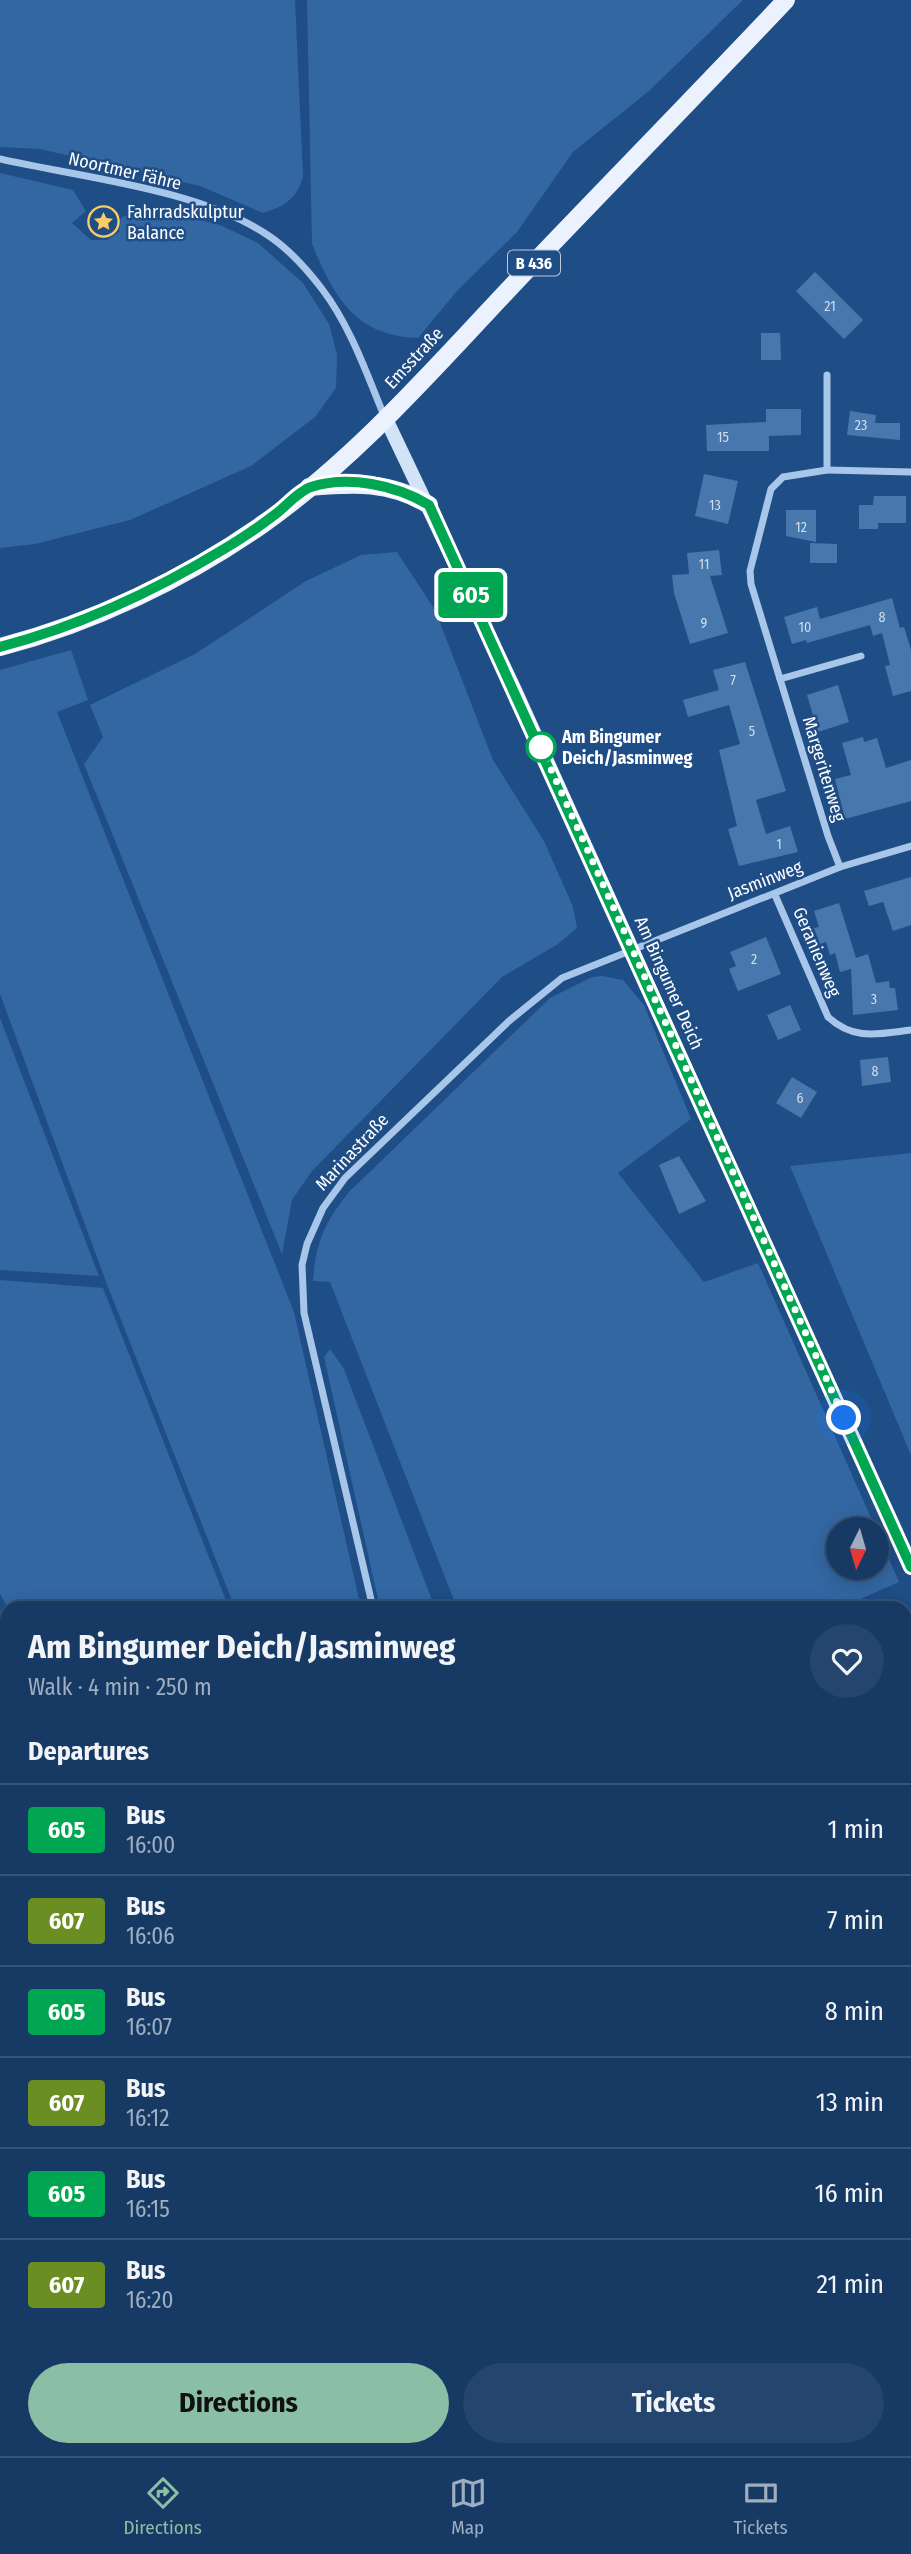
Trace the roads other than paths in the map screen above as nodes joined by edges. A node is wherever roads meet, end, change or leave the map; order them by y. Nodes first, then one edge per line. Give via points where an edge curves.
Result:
1 (786, 0) edge
2 (0, 159) edge
3 (827, 375) dead end
4 (386, 419) junction
5 (827, 470) junction
6 (911, 472) edge
7 (309, 487) junction
8 (429, 505) junction
9 (0, 647) edge
10 (861, 656) dead end
11 (780, 679) junction
12 (911, 846) edge
13 (840, 867) junction
14 (775, 895) junction
15 (632, 949) junction
16 (911, 1030) edge
17 (911, 1567) edge
18 (371, 1601) edge

1 - 4 main road, Emsstraße / B 436
2 - 4 street, Noortmer Fähre via 189,201 264,233 293,255 323,290 343,321
3 - 5 street
4 - 7 main road, Emsstraße / B 436
4 - 8 main road, Am Bingumer Deich
5 - 6 street, Margeritenweg
5 - 11 street, Margeritenweg via 783,477 771,489 755,545 751,584
7 - 8 main road via 368,483 401,491
7 - 9 main road, Emsstraße / B 436 via 264,523 185,572 126,602
8 - 15 main road, Am Bingumer Deich
10 - 11 street
11 - 13 street, Margeritenweg
12 - 13 street, Jasminweg
13 - 14 street, Jasminweg
14 - 15 street, Jasminweg
14 - 16 street, Geranienweg via 828,1017 843,1031 870,1035
15 - 17 main road, Am Bingumer Deich
15 - 18 street, Marinastraße via 562,978 509,1021 345,1178 312,1226 302,1265 304,1313

